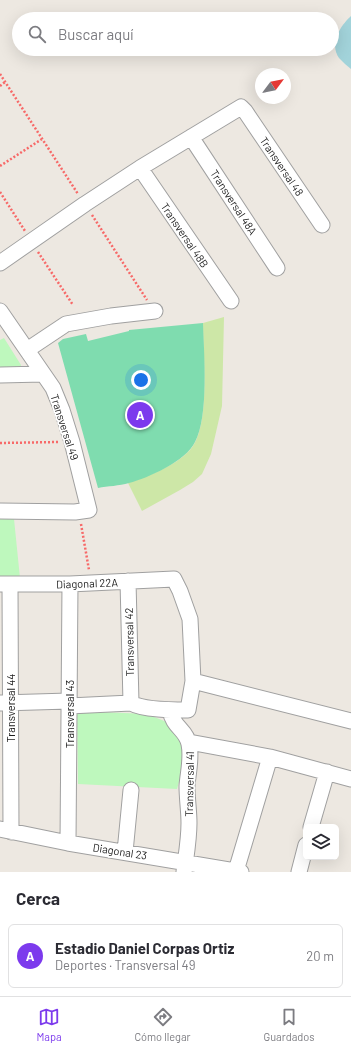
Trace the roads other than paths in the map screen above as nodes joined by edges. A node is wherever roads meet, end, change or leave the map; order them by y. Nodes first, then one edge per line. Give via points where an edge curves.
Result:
1 (191, 137) junction
2 (140, 168) junction
3 (322, 225) dead end
4 (0, 262) edge
5 (277, 268) dead end
6 (231, 301) dead end
7 (0, 311) edge
8 (155, 311) dead end
9 (27, 350) junction
10 (44, 374) junction
11 (0, 375) edge
12 (0, 511) edge
13 (128, 581) junction
14 (5, 584) edge
15 (70, 584) junction
16 (193, 681) junction
17 (5, 703) edge
18 (131, 703) junction
19 (69, 704) junction
20 (170, 710) junction
21 (351, 721) edge
22 (189, 742) junction
23 (270, 757) junction
24 (327, 772) junction
25 (351, 779) edge
26 (130, 790) dead end
27 (312, 824) edge
28 (6, 831) edge
29 (68, 843) junction
30 (125, 852) junction
31 (303, 857) edge
32 (185, 867) edge
33 (238, 872) edge
34 (299, 872) edge

1 - 2 street
1 - 3 street, Transversal 48 via 241,107
1 - 5 street, Transversal 48A
2 - 4 street
2 - 6 street, Transversal 48B
7 - 9 street, Transversal 49
8 - 9 street via 66,324
9 - 10 street, Transversal 49
10 - 11 street
10 - 12 street, Transversal 49 via 53,388 72,442 84,511
13 - 15 street, Diagonal 22A
13 - 16 street, Diagonal 22A via 174,579 190,619
13 - 18 street, Transversal 42
14 - 15 street, Diagonal 22A
14 - 17 street, Transversal 44
15 - 19 street, Transversal 43
16 - 20 street via 188,710
16 - 21 street
17 - 19 street
17 - 28 street, Transversal 44
18 - 19 street
18 - 20 street
19 - 29 street, Transversal 43
20 - 22 street, Transversal 41 via 171,718
22 - 23 street
22 - 32 street, Transversal 41 via 189,824
23 - 24 street
23 - 33 street
24 - 25 street
24 - 27 street
26 - 30 street
28 - 29 street, Diagonal 23
29 - 30 street, Diagonal 23
30 - 32 street, Diagonal 23
31 - 34 street
32 - 33 street, Diagonal 23

